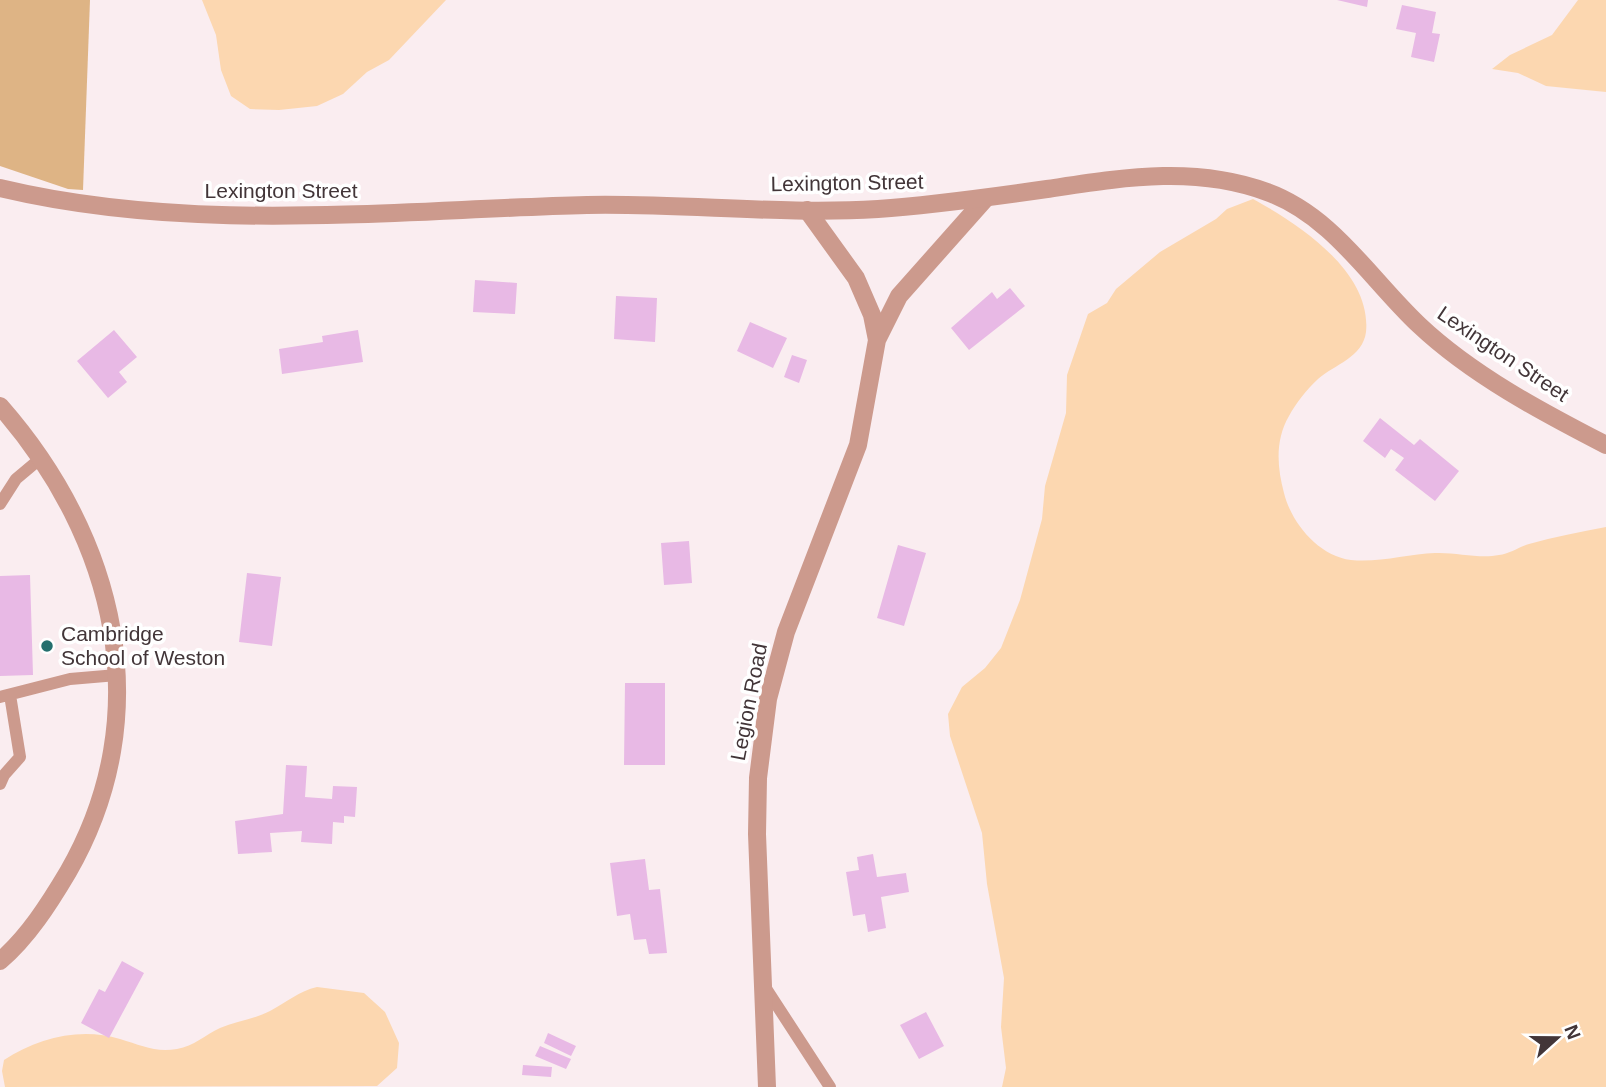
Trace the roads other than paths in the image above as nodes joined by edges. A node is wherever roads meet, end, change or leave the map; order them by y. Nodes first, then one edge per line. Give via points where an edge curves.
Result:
1 (0, 188) edge
2 (986, 198) junction
3 (807, 210) junction
4 (877, 340) junction
5 (0, 406) edge
6 (1606, 445) edge
7 (41, 458) junction
8 (0, 504) edge
9 (117, 675) junction
10 (5, 696) edge
11 (0, 784) edge
12 (0, 961) edge
13 (765, 987) junction
14 (767, 1087) edge
15 (830, 1087) edge

1 - 3 street, Lexington Street via 69,203 171,213 359,214 631,205
2 - 3 street, Lexington Street via 876,209
2 - 4 street, Legion Road via 899,296
2 - 6 street, Lexington Street via 1175,174 1219,179 1267,192 1297,206 1337,237 1419,325 1460,357
3 - 4 street, Legion Road via 856,278
4 - 13 street, Legion Road via 858,445 786,632 768,699 757,824
5 - 7 street
7 - 8 lane via 16,479
7 - 9 street via 76,518 100,573
9 - 10 lane via 70,680
9 - 12 street via 109,764 90,826 51,899
10 - 11 lane via 21,746 20,757
13 - 14 street, Legion Road
13 - 15 lane

